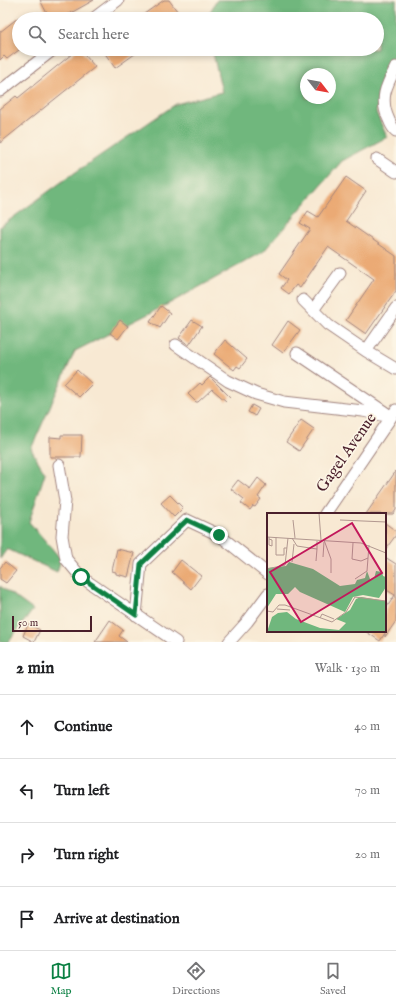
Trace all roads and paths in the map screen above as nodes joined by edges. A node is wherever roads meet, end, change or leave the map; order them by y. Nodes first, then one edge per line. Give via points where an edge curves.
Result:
1 (118, 0) edge
2 (102, 12) edge
3 (45, 56) edge
4 (396, 67) edge
5 (0, 91) edge
6 (396, 131) edge
7 (377, 159) dead end
8 (396, 172) edge
9 (340, 274) dead end
10 (303, 300) dead end
11 (396, 307) edge
12 (313, 310) junction
13 (176, 345) dead end
14 (366, 351) junction
15 (297, 352) dead end
16 (396, 369) edge
17 (394, 414) edge
18 (59, 465) dead end
19 (326, 513) edge
20 (267, 573) edge
21 (267, 595) edge
22 (136, 615) junction
23 (176, 642) edge
24 (230, 642) edge

1 - 2 street
3 - 5 street
4 - 6 street via 384,94 385,111
7 - 8 street
9 - 12 street
10 - 12 street
11 - 14 street
12 - 14 street via 328,325
13 - 17 street via 228,381 256,394 284,402
14 - 16 street
15 - 17 street
17 - 19 street, Gagel Avenue
18 - 22 street via 66,501 62,536 66,559 81,577
20 - 22 street via 219,535 187,520 141,564
21 - 24 street
22 - 23 street

